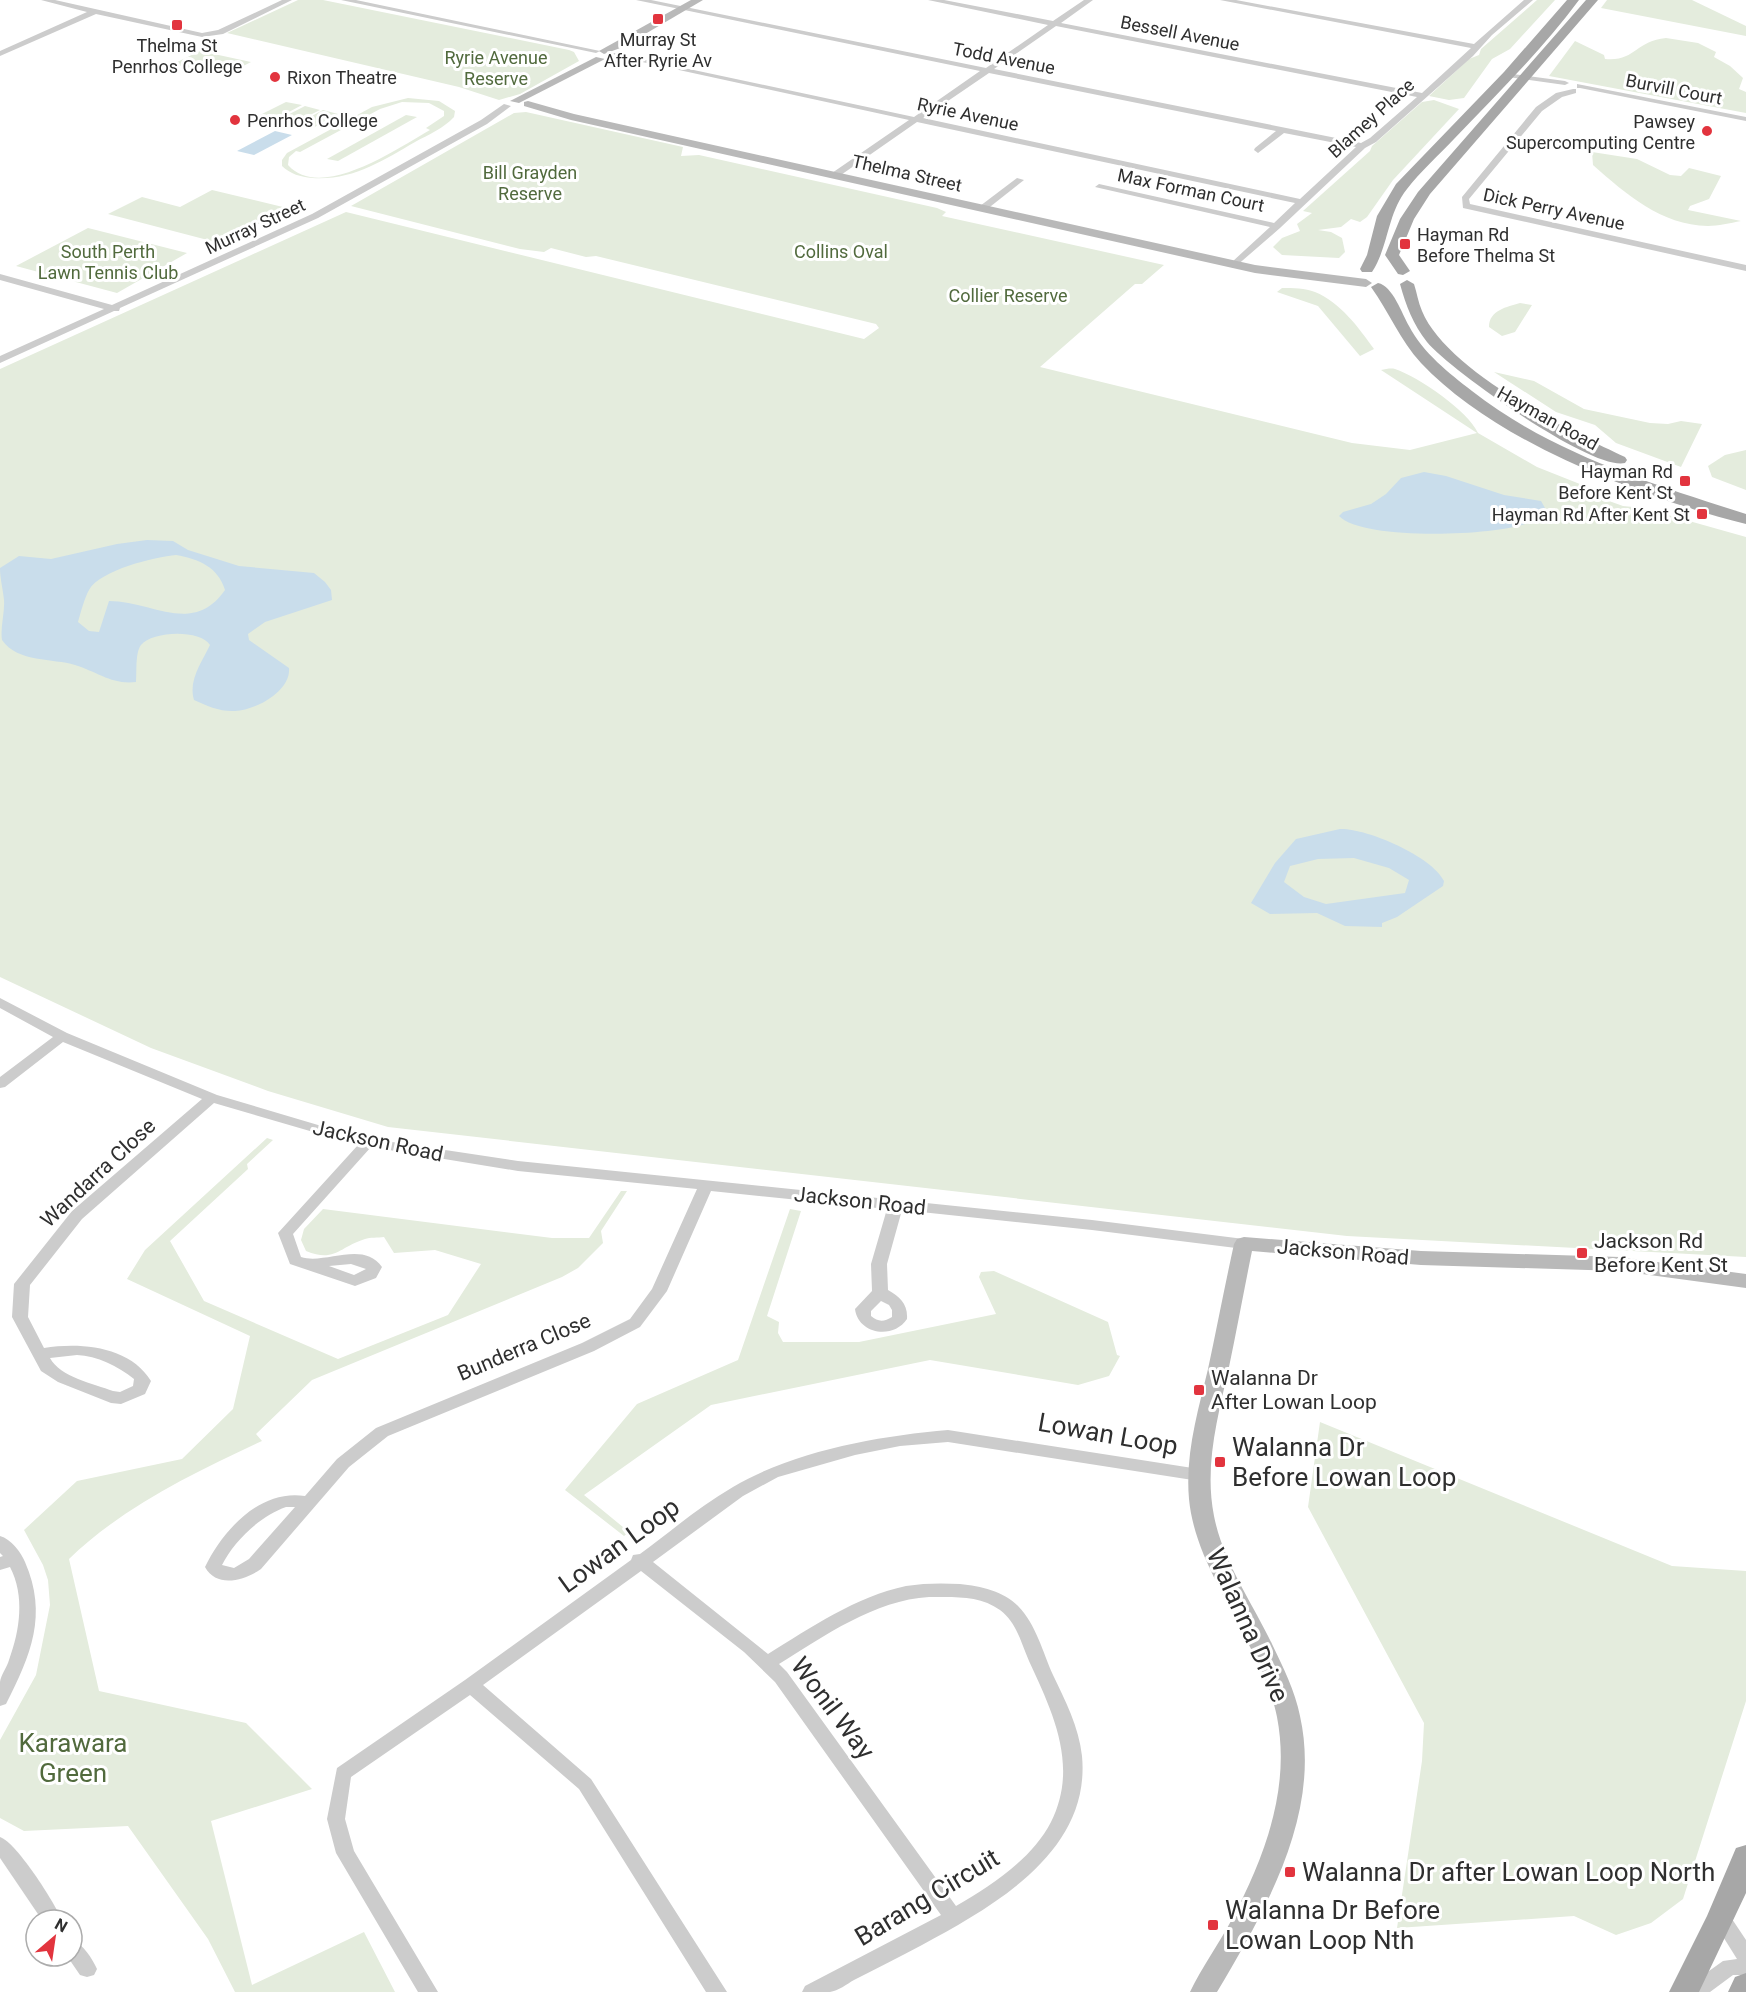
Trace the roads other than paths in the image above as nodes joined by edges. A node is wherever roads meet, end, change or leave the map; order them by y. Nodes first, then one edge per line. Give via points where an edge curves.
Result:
1 (45, 0) edge
2 (288, 0) edge
3 (345, 0) edge
4 (640, 0) edge
5 (698, 0) edge
6 (932, 0) edge
7 (1089, 0) edge
8 (1224, 0) edge
9 (1573, 0) edge
10 (1592, 0) edge
11 (1514, 1) edge
12 (1528, 1) edge
13 (682, 9) junction
14 (95, 11) junction
15 (1054, 24) junction
16 (1474, 46) junction
17 (0, 54) edge
18 (603, 55) junction
19 (987, 70) junction
20 (1507, 76) junction
21 (1523, 83) junction
22 (1558, 87) junction
23 (1577, 89) junction
24 (1422, 95) junction
25 (520, 105) junction
26 (1746, 119) edge
27 (915, 120) junction
28 (1282, 129) junction
29 (1362, 146) junction
30 (1257, 150) dead end
31 (835, 175) junction
32 (1020, 180) dead end
33 (1099, 187) dead end
34 (1303, 202) junction
35 (983, 208) junction
36 (1277, 226) junction
37 (1235, 264) junction
38 (1746, 268) edge
39 (0, 277) edge
40 (1369, 277) junction
41 (1405, 278) junction
42 (116, 309) junction
43 (0, 360) edge
44 (1746, 506) edge
45 (1746, 519) edge
46 (0, 1002) edge
47 (62, 1036) junction
48 (0, 1084) edge
49 (212, 1098) junction
50 (368, 1142) junction
51 (706, 1186) junction
52 (896, 1205) junction
53 (1244, 1244) junction
54 (310, 1265) dead end
55 (1746, 1281) edge
56 (880, 1293) dead end
57 (40, 1354) junction
58 (1199, 1475) junction
59 (309, 1503) junction
60 (0, 1542) edge
61 (639, 1560) junction
62 (7, 1561) edge
63 (768, 1663) junction
64 (471, 1685) junction
65 (0, 1699) edge
66 (0, 1845) edge
67 (1746, 1857) edge
68 (45, 1908) edge
69 (953, 1917) junction
70 (1721, 1919) junction
71 (1746, 1956) edge
72 (84, 1965) edge
73 (1746, 1967) edge
74 (87, 1969) dead end
75 (1746, 1986) edge
76 (428, 1992) edge
77 (717, 1992) edge
78 (812, 1992) edge
79 (1203, 1992) edge
80 (1684, 1992) edge
81 (1695, 1992) edge
82 (1743, 1992) edge

1 - 14 street
2 - 14 street via 220,32 202,35
3 - 18 street, Ryrie Avenue
4 - 13 street, Todd Avenue
5 - 13 main road, Murray Street
6 - 15 street, Bessell Avenue
7 - 15 street
8 - 16 street
9 - 20 main road
10 - 21 main road, Hayman Road
11 - 12 street
12 - 16 street, Blamey Place
13 - 18 main road, Murray Street
13 - 19 street, Todd Avenue
14 - 17 street
15 - 19 street
15 - 24 street, Bessell Avenue
16 - 24 street, Blamey Place via 1470,54
18 - 25 main road, Murray Street
18 - 27 street, Ryrie Avenue
19 - 27 street
19 - 28 street, Todd Avenue
20 - 21 street
20 - 40 main road via 1401,187 1384,216
21 - 22 main road
21 - 22 street
21 - 41 main road, Hayman Road via 1412,210 1392,255
22 - 23 street, Dick Perry Avenue
22 - 23 street
22 - 38 street, Dick Perry Avenue via 1465,199 1466,206
23 - 26 street, Burvill Court
24 - 29 street, Blamey Place
25 - 31 main road, Thelma Street
25 - 42 street, Murray Street via 315,216
27 - 31 street
27 - 34 street, Ryrie Avenue
28 - 29 street, Todd Avenue
28 - 30 street
29 - 34 street, Blamey Place
31 - 35 main road, Thelma Street
32 - 35 street
33 - 36 street, Max Forman Court
34 - 36 street, Blamey Place
35 - 37 main road, Thelma Street
36 - 37 street, Blamey Place
37 - 40 main road, Thelma Street via 1278,272
39 - 42 street
40 - 41 main road via 1383,267
40 - 45 main road, Hayman Road via 1392,304 1407,336 1435,368 1486,407 1595,466
41 - 44 main road, Hayman Road via 1410,303 1424,326 1453,359 1498,396 1602,453
42 - 43 street, Murray Street
46 - 47 street, Jackson Road
47 - 48 street
47 - 49 street, Jackson Road
49 - 50 street, Jackson Road
49 - 57 street, Wandarra Close via 77,1215 22,1284 20,1317
50 - 51 street, Jackson Road via 518,1167
50 - 54 street via 285,1233 295,1260
51 - 52 street, Jackson Road
51 - 59 street, Bunderra Close via 659,1291 634,1323 588,1347 382,1432 343,1463
52 - 53 street, Jackson Road
52 - 56 street via 879,1264
53 - 55 main road, Jackson Road via 1421,1258 1620,1264
53 - 58 main road, Walanna Drive
57 - 57 street, Wandarra Close via 85,1350 139,1371 143,1381 139,1390 111,1398 64,1378 47,1367
58 - 61 street, Lowan Loop via 948,1436 900,1440 773,1473 737,1492
58 - 79 main road, Walanna Drive via 1210,1541 1277,1682 1291,1731 1292,1778 1275,1854
59 - 59 street, Bunderra Close via 246,1571 221,1574 213,1567 218,1553 262,1513 285,1501
60 - 62 street
61 - 63 street, Wonil Way
61 - 64 street, Lowan Loop
62 - 65 street via 28,1585 29,1608 19,1657
63 - 69 street, Wonil Way via 793,1691
63 - 69 street, Barang Circuit via 881,1601 903,1594 972,1592 994,1598 1018,1617 1065,1724 1072,1754 1070,1792 1057,1829 1045,1848 1008,1881
64 - 76 street, Lowan Loop via 343,1773 336,1819 345,1853
64 - 77 street via 585,1784
66 - 68 street
67 - 70 main road
69 - 78 street, Barang Circuit
70 - 71 street
70 - 80 main road
72 - 74 street
73 - 81 street via 1730,1967
75 - 82 main road

